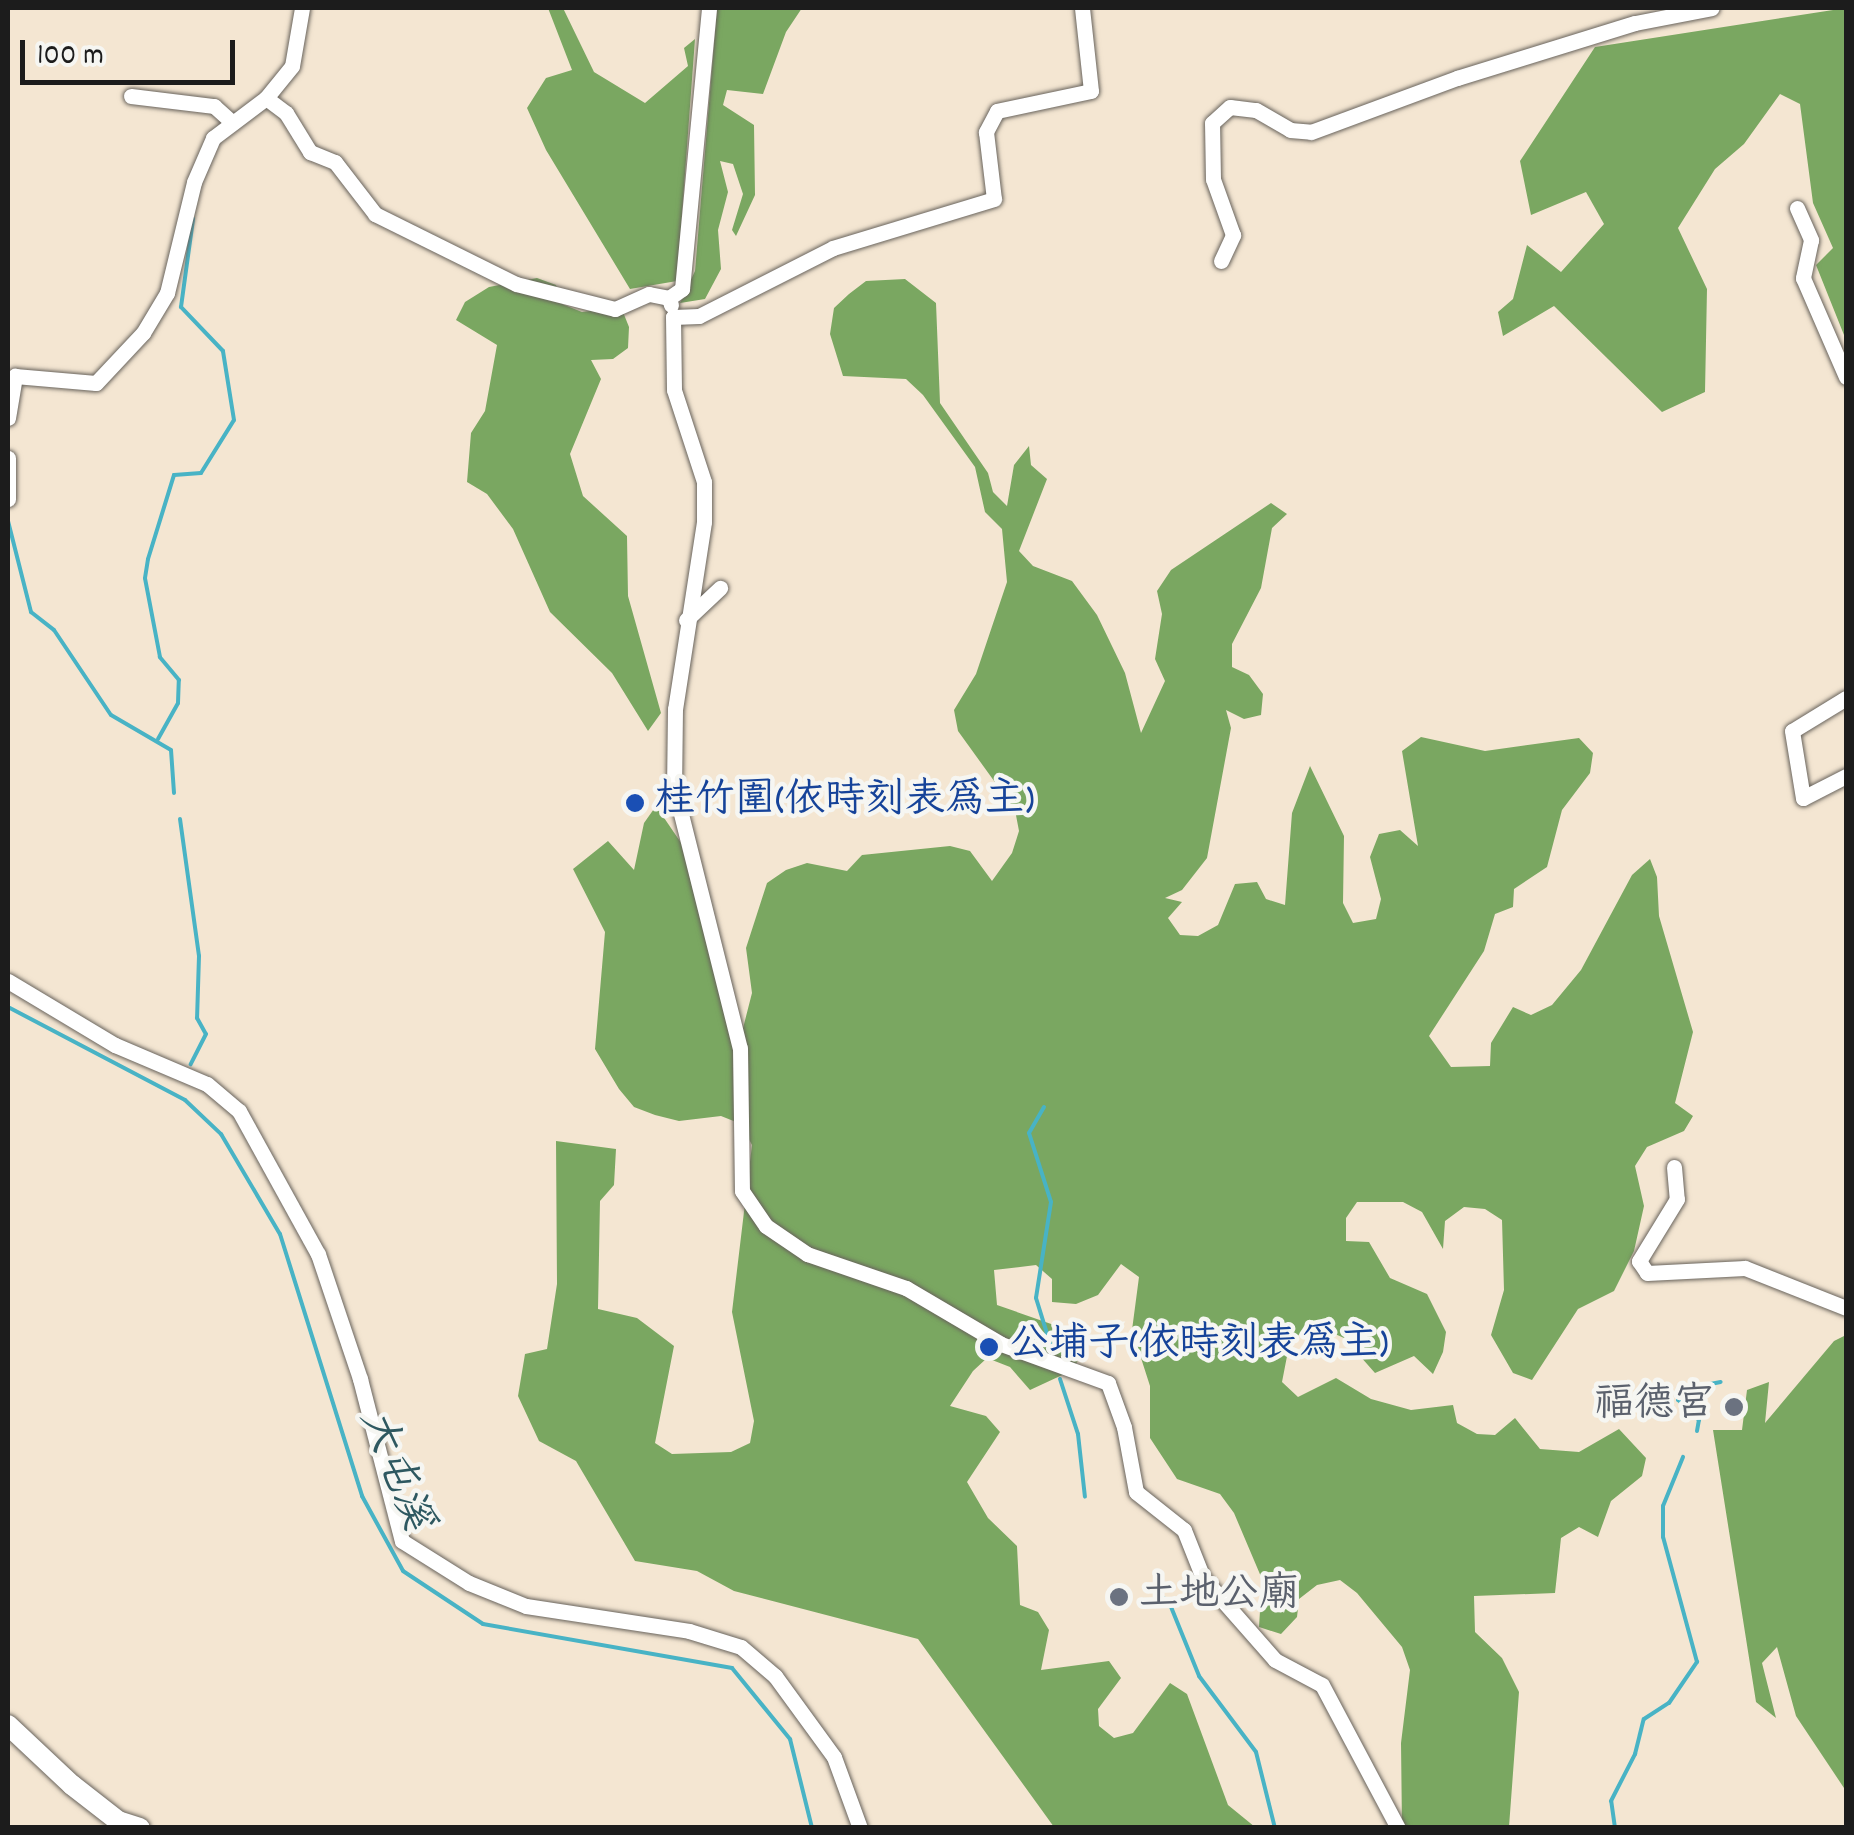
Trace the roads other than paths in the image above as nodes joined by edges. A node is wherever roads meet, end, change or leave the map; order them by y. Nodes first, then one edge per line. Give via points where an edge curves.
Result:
1 (302, 8) edge
2 (709, 8) edge
3 (1082, 8) edge
4 (1712, 8) edge
5 (131, 96) dead end
6 (266, 98) junction
7 (233, 123) junction
8 (1797, 208) dead end
9 (1221, 261) dead end
10 (669, 298) junction
11 (673, 317) junction
12 (11, 368) edge
13 (1846, 377) edge
14 (8, 418) edge
15 (8, 458) edge
16 (8, 498) edge
17 (720, 588) dead end
18 (686, 620) junction
19 (1846, 698) edge
20 (1846, 776) edge
21 (8, 980) edge
22 (1674, 1166) dead end
23 (1846, 1308) edge
24 (8, 1725) edge
25 (140, 1828) edge
26 (860, 1828) edge
27 (1398, 1828) edge

1 - 6 street via 292,66
2 - 10 street via 682,289
3 - 11 street via 1091,92 997,112 986,132 994,199 833,248 699,316
4 - 9 street via 1635,23 1457,78 1311,132 1230,107 1212,123 1213,179 1233,236
5 - 7 street via 214,106
6 - 7 street
6 - 10 street via 286,113 310,152 335,162 374,214 516,284 615,309 650,294
7 - 12 street via 212,138 194,182 167,293 106,377 96,383
8 - 13 street via 1811,240 1803,278
10 - 11 street
11 - 18 street via 674,390 704,482 704,522
12 - 14 street
15 - 16 street
17 - 18 street
18 - 27 street via 674,786 740,1048 742,1191 766,1226 807,1254 906,1288 1000,1344 1108,1383 1136,1492 1184,1530 1203,1578 1275,1660 1322,1684
19 - 20 street via 1792,731 1803,798
21 - 26 street via 115,1045 207,1084 238,1111 318,1254 360,1378 402,1542 469,1583 526,1606 689,1631 741,1647 775,1676 834,1757
22 - 23 street via 1677,1199 1639,1261 1647,1272 1745,1268
24 - 25 street via 72,1786 118,1821

